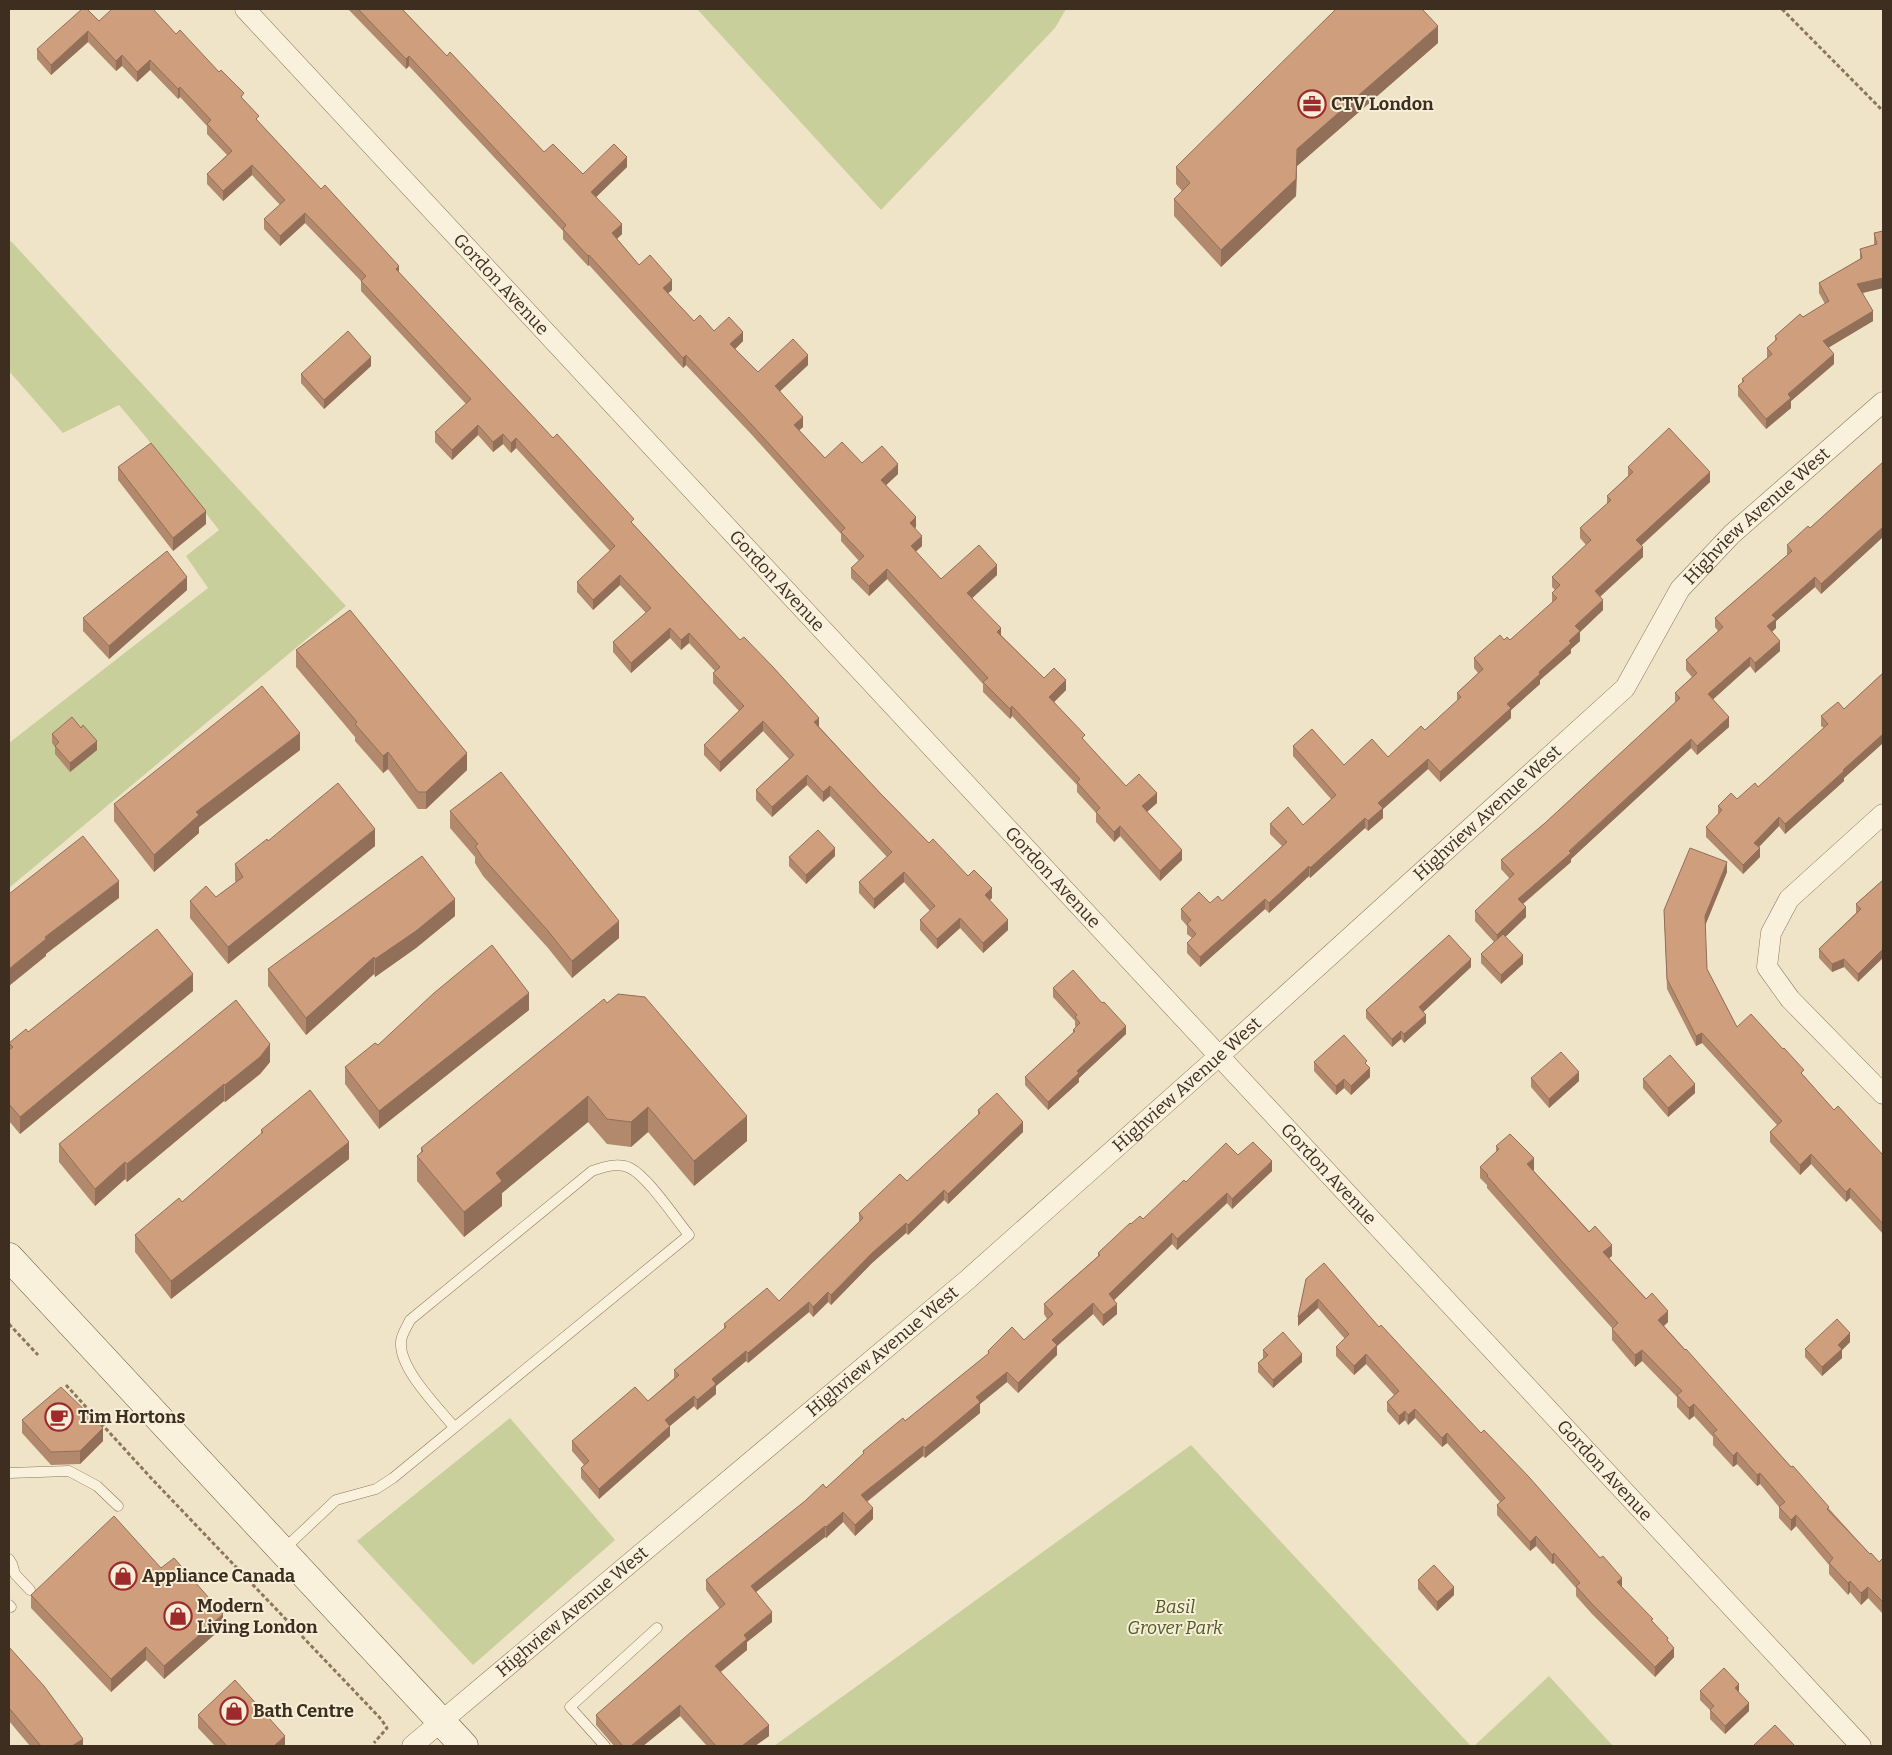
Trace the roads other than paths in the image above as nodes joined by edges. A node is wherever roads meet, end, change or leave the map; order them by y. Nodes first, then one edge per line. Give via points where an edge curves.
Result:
1 (245, 9) edge
2 (1883, 402) edge
3 (1883, 814) edge
4 (1219, 1056) junction
5 (1883, 1094) edge
6 (9, 1257) edge
7 (454, 1427) junction
8 (9, 1473) edge
9 (118, 1506) dead end
10 (282, 1551) junction
11 (9, 1559) edge
12 (12, 1573) edge
13 (30, 1590) dead end
14 (657, 1628) dead end
15 (442, 1722) junction
16 (412, 1746) edge
17 (464, 1746) edge
18 (605, 1746) edge
19 (1860, 1746) edge

1 - 4 street, Gordon Avenue
2 - 4 street, Highview Avenue West via 1732,534 1680,589 1625,688
3 - 5 street via 1788,899 1771,933 1767,967 1790,999
4 - 15 street, Highview Avenue West via 966,1281
4 - 19 street, Gordon Avenue
6 - 10 main road
7 - 7 lane via 689,1235 650,1185 630,1167 609,1165 592,1171 410,1320 401,1340 402,1357 414,1378
7 - 10 lane via 376,1489 336,1500
8 - 9 lane via 69,1471 97,1486
10 - 15 main road
11 - 12 lane
12 - 13 lane
14 - 18 lane via 570,1707
15 - 16 street, Highview Avenue West
15 - 17 main road

